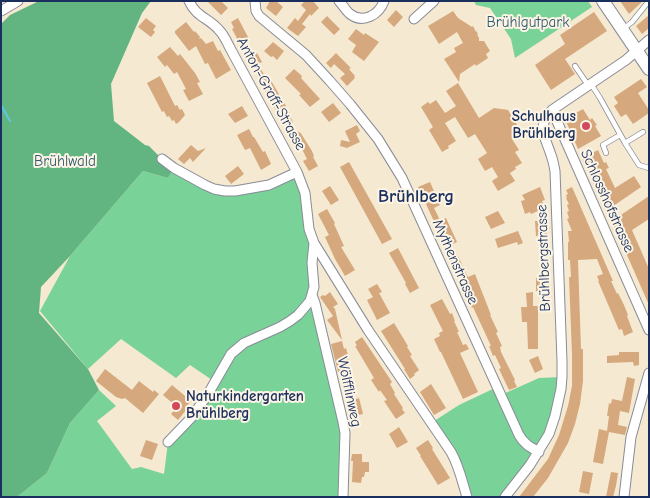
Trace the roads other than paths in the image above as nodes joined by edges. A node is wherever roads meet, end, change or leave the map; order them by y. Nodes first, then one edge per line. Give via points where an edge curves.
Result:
1 (18, 1) edge
2 (189, 1) edge
3 (255, 1) edge
4 (339, 1) edge
5 (384, 1) edge
6 (434, 1) edge
7 (603, 1) edge
8 (649, 1) edge
9 (1, 10) edge
10 (414, 19) dead end
11 (622, 30) junction
12 (649, 40) edge
13 (637, 51) junction
14 (575, 66) dead end
15 (649, 69) edge
16 (590, 85) junction
17 (552, 110) junction
18 (643, 132) dead end
19 (620, 135) junction
20 (625, 144) junction
21 (606, 153) dead end
22 (162, 159) dead end
23 (649, 168) edge
24 (297, 172) junction
25 (314, 243) junction
26 (312, 295) junction
27 (649, 330) edge
28 (649, 373) edge
29 (168, 442) dead end
30 (539, 452) junction
31 (343, 497) edge
32 (467, 497) edge
33 (505, 497) edge
34 (624, 497) edge

1 - 9 street
2 - 24 street, Anton-Graff-Strasse via 197,13 219,29
3 - 30 street, Mythenstrasse via 259,16 306,55 378,139 402,178 522,442
4 - 5 street via 350,14 362,18 377,12
6 - 10 street
7 - 11 main road
8 - 11 lane
11 - 13 main road
12 - 13 street
13 - 15 main road
13 - 16 street
14 - 16 lane
16 - 17 street
16 - 19 lane
17 - 27 street, Schlosshofstrasse
17 - 30 street, Brühlbergstrasse via 544,120 542,132 555,171 562,378 555,416
18 - 20 lane
19 - 20 lane
19 - 21 lane via 603,145
20 - 23 lane via 639,165
22 - 24 street via 205,185 225,191 269,185
24 - 25 street, Anton-Graff-Strasse via 305,193
25 - 26 street, Wölfflinweg
25 - 32 street via 368,330 451,452
26 - 29 street via 290,321 244,343 231,354 191,418
26 - 31 street, Wölfflinweg via 344,422
28 - 34 street via 631,437
30 - 33 street, Brühlbergstrasse

